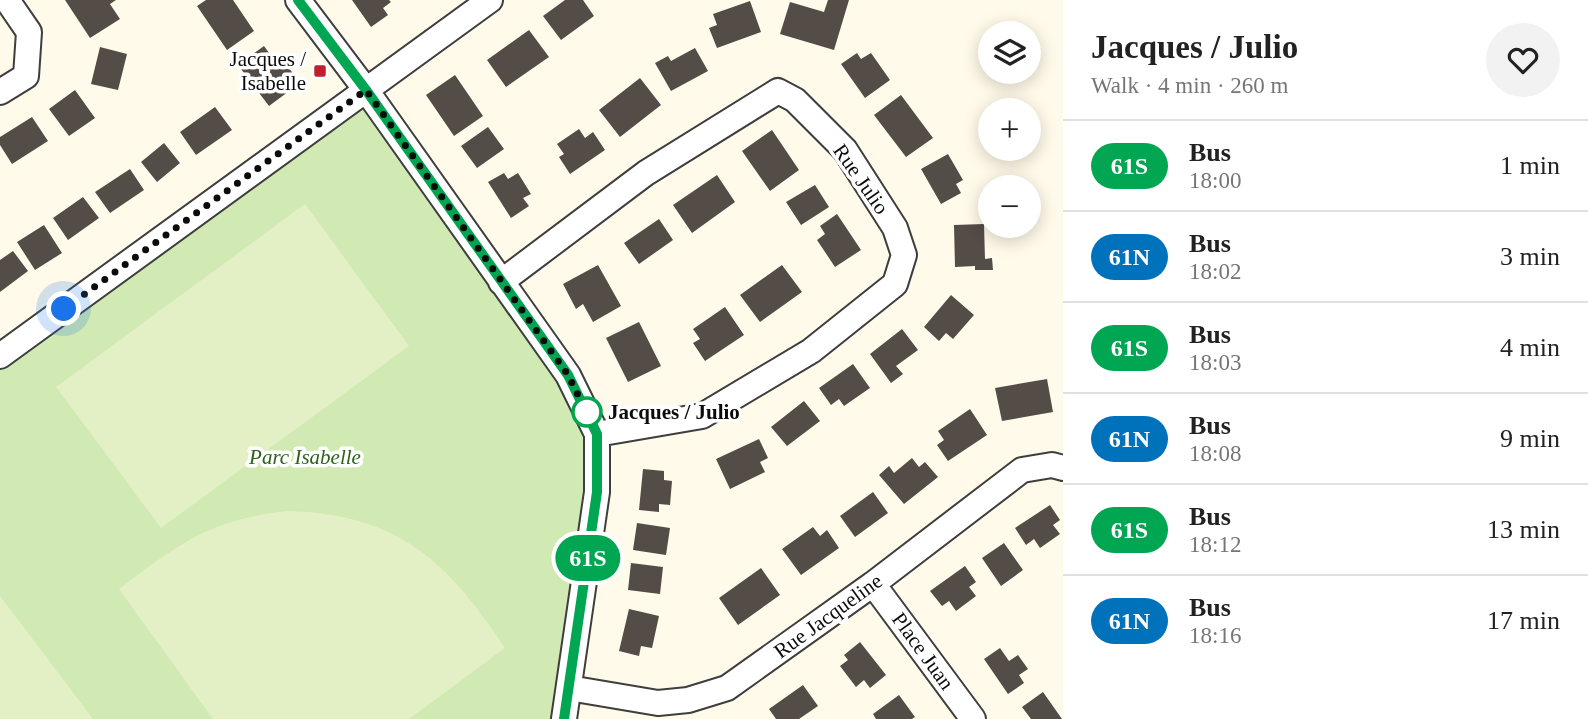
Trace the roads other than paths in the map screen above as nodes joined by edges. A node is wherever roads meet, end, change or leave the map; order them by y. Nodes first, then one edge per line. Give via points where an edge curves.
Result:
1 (7, 0) edge
2 (298, 0) edge
3 (490, 0) edge
4 (366, 90) junction
5 (0, 93) edge
6 (500, 282) junction
7 (0, 356) edge
8 (597, 434) junction
9 (1063, 468) edge
10 (873, 584) junction
11 (569, 688) junction
12 (564, 719) edge
13 (972, 719) edge

1 - 5 street via 29,32 27,65 26,76
2 - 4 street
3 - 4 street
4 - 6 street
4 - 7 street
6 - 8 street via 568,375
6 - 8 street, Rue Julio via 646,173 778,91 795,100 845,150 895,228 904,255 895,284 811,351 702,416
8 - 11 street via 597,492
9 - 10 street, Rue Jacqueline via 1052,465 1022,470
10 - 11 street, Rue Jacqueline via 727,688 658,703
10 - 13 street, Place Juan
11 - 12 street

